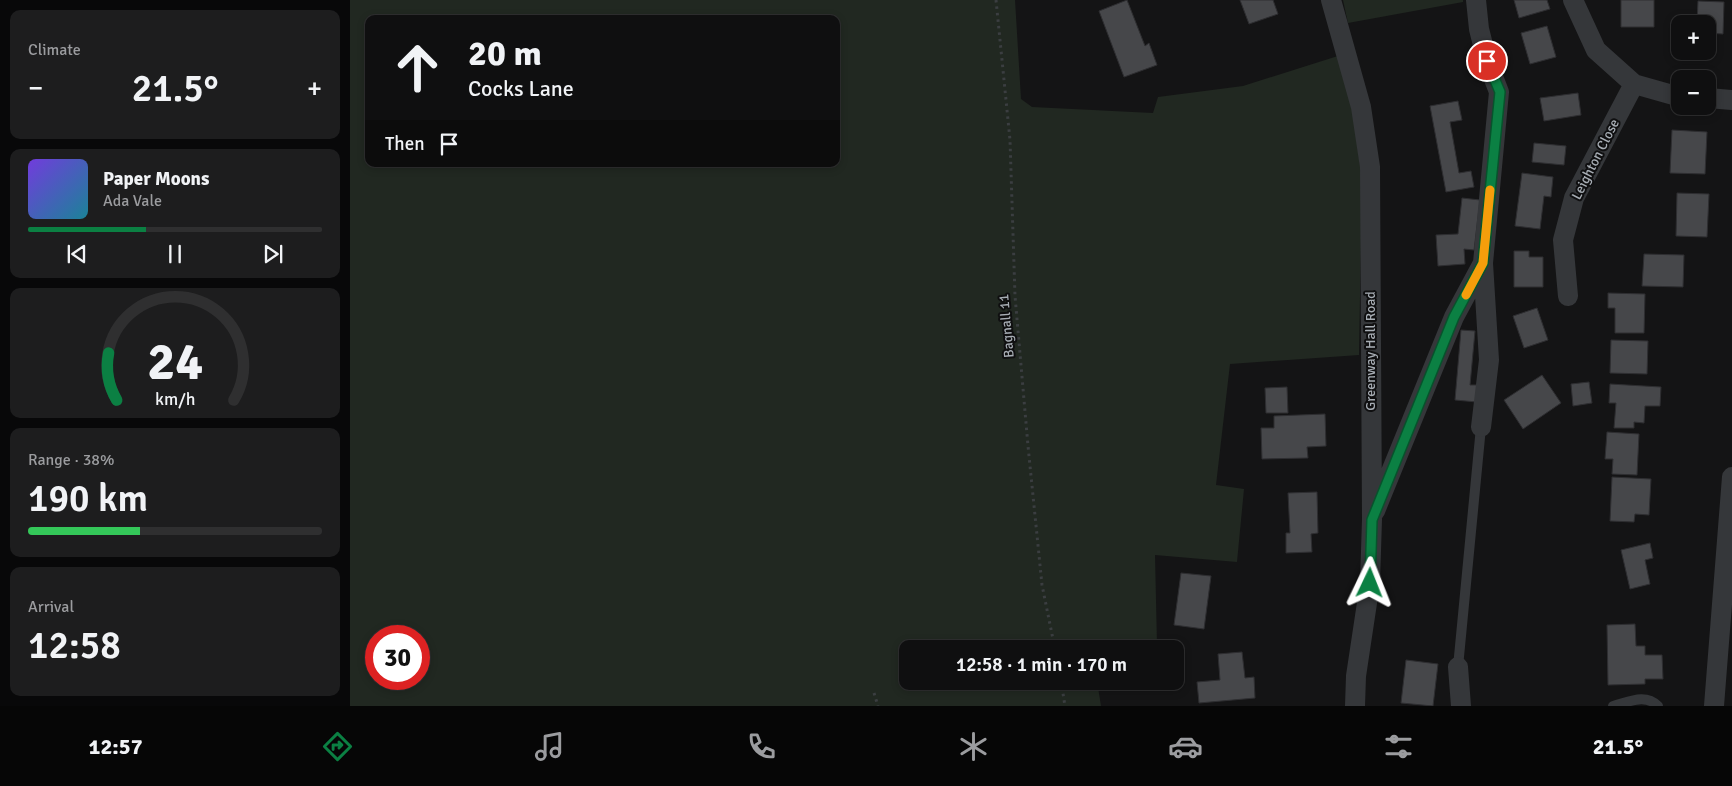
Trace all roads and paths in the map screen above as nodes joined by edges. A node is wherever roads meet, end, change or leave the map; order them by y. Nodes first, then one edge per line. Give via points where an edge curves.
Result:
1 (996, 0) edge
2 (1331, 0) edge
3 (1476, 0) edge
4 (1572, 0) edge
5 (1634, 84) junction
6 (1671, 94) edge
7 (1716, 99) edge
8 (1732, 100) edge
9 (1483, 263) junction
10 (1568, 296) dead end
11 (1481, 427) joint
12 (1732, 477) edge
13 (1372, 520) junction
14 (1053, 640) edge
15 (1458, 667) joint
16 (1062, 690) edge
17 (874, 693) dead end
18 (878, 706) edge
19 (1065, 706) edge
20 (1355, 706) edge
21 (1461, 706) edge
22 (1613, 706) edge
23 (1658, 706) edge
24 (1714, 706) edge

1 - 14 path, Bagnall 11 via 1010,140 1015,296 1027,437 1042,585
2 - 13 street, Greenway Hall Road via 1361,107 1370,167
3 - 9 street via 1487,61 1500,92
4 - 5 street via 1596,50
5 - 6 street
5 - 10 street, Leighton Close via 1574,198 1563,240
7 - 8 street
9 - 11 street via 1489,360
9 - 13 street via 1454,317
11 - 15 lane
12 - 24 street
13 - 20 street, Greenway Hall Road via 1370,583 1356,676
15 - 21 street
16 - 19 path
17 - 18 path
22 - 23 lane via 1644,698

